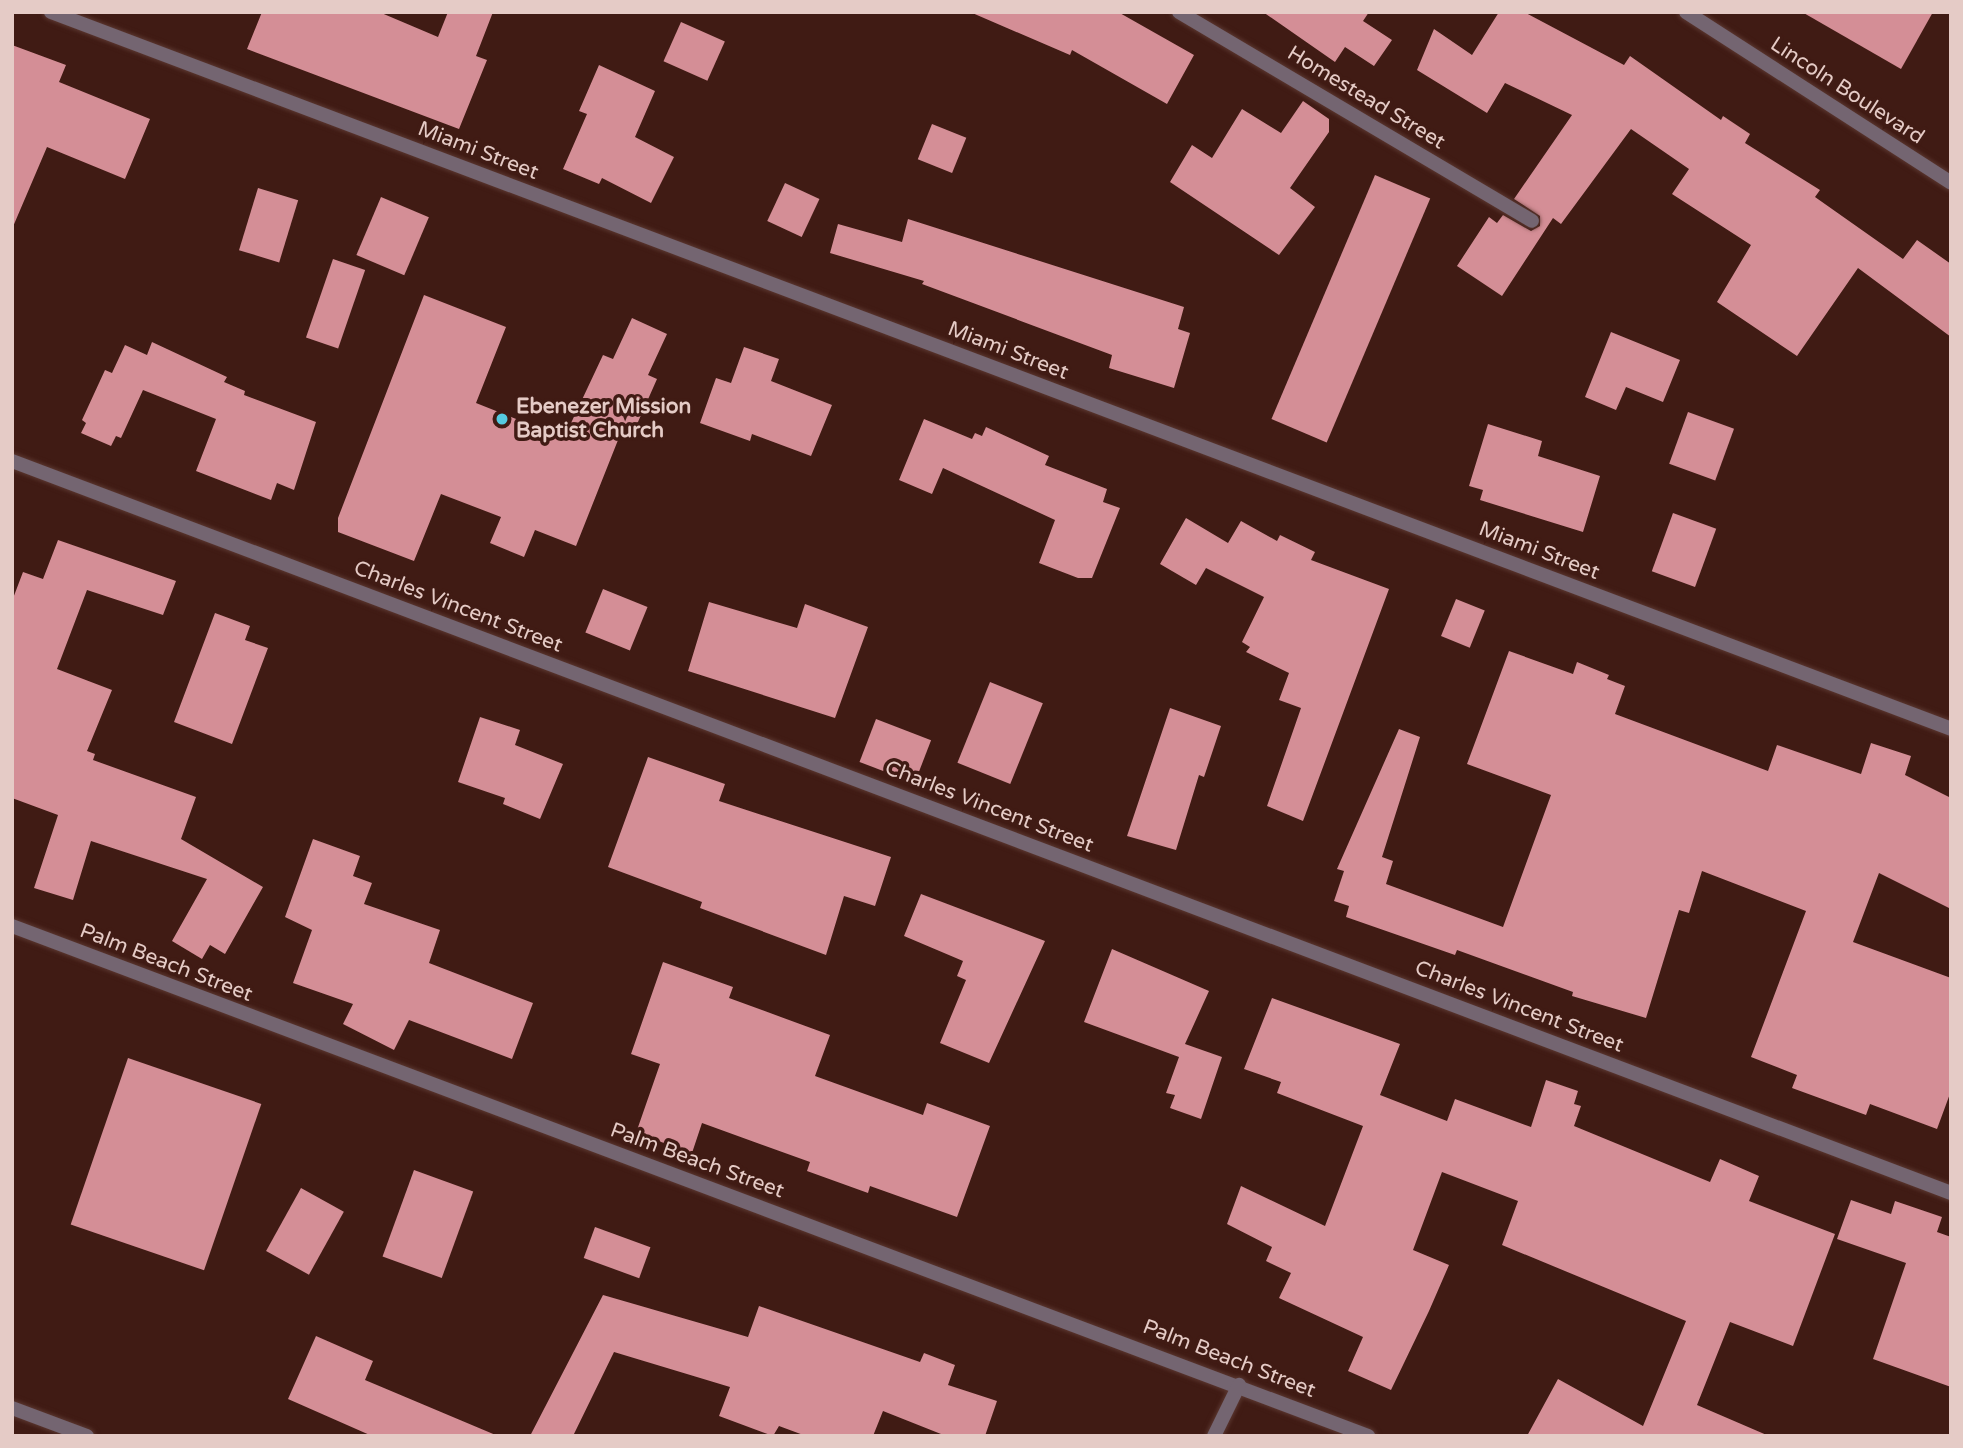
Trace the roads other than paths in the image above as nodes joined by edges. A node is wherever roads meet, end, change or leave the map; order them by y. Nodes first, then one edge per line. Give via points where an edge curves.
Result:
1 (51, 12) edge
2 (1179, 12) edge
3 (1686, 12) edge
4 (1951, 183) edge
5 (1532, 221) dead end
6 (12, 461) edge
7 (1951, 729) edge
8 (12, 926) edge
9 (1951, 1193) edge
10 (1239, 1385) junction
11 (12, 1408) edge
12 (87, 1436) edge
13 (1214, 1436) edge
14 (1368, 1436) edge

1 - 7 street, Miami Street
2 - 5 street, Homestead Street
3 - 4 street, Lincoln Boulevard
6 - 9 street, Charles Vincent Street
8 - 10 street, Palm Beach Street
10 - 13 street
10 - 14 street, Palm Beach Street
11 - 12 street

